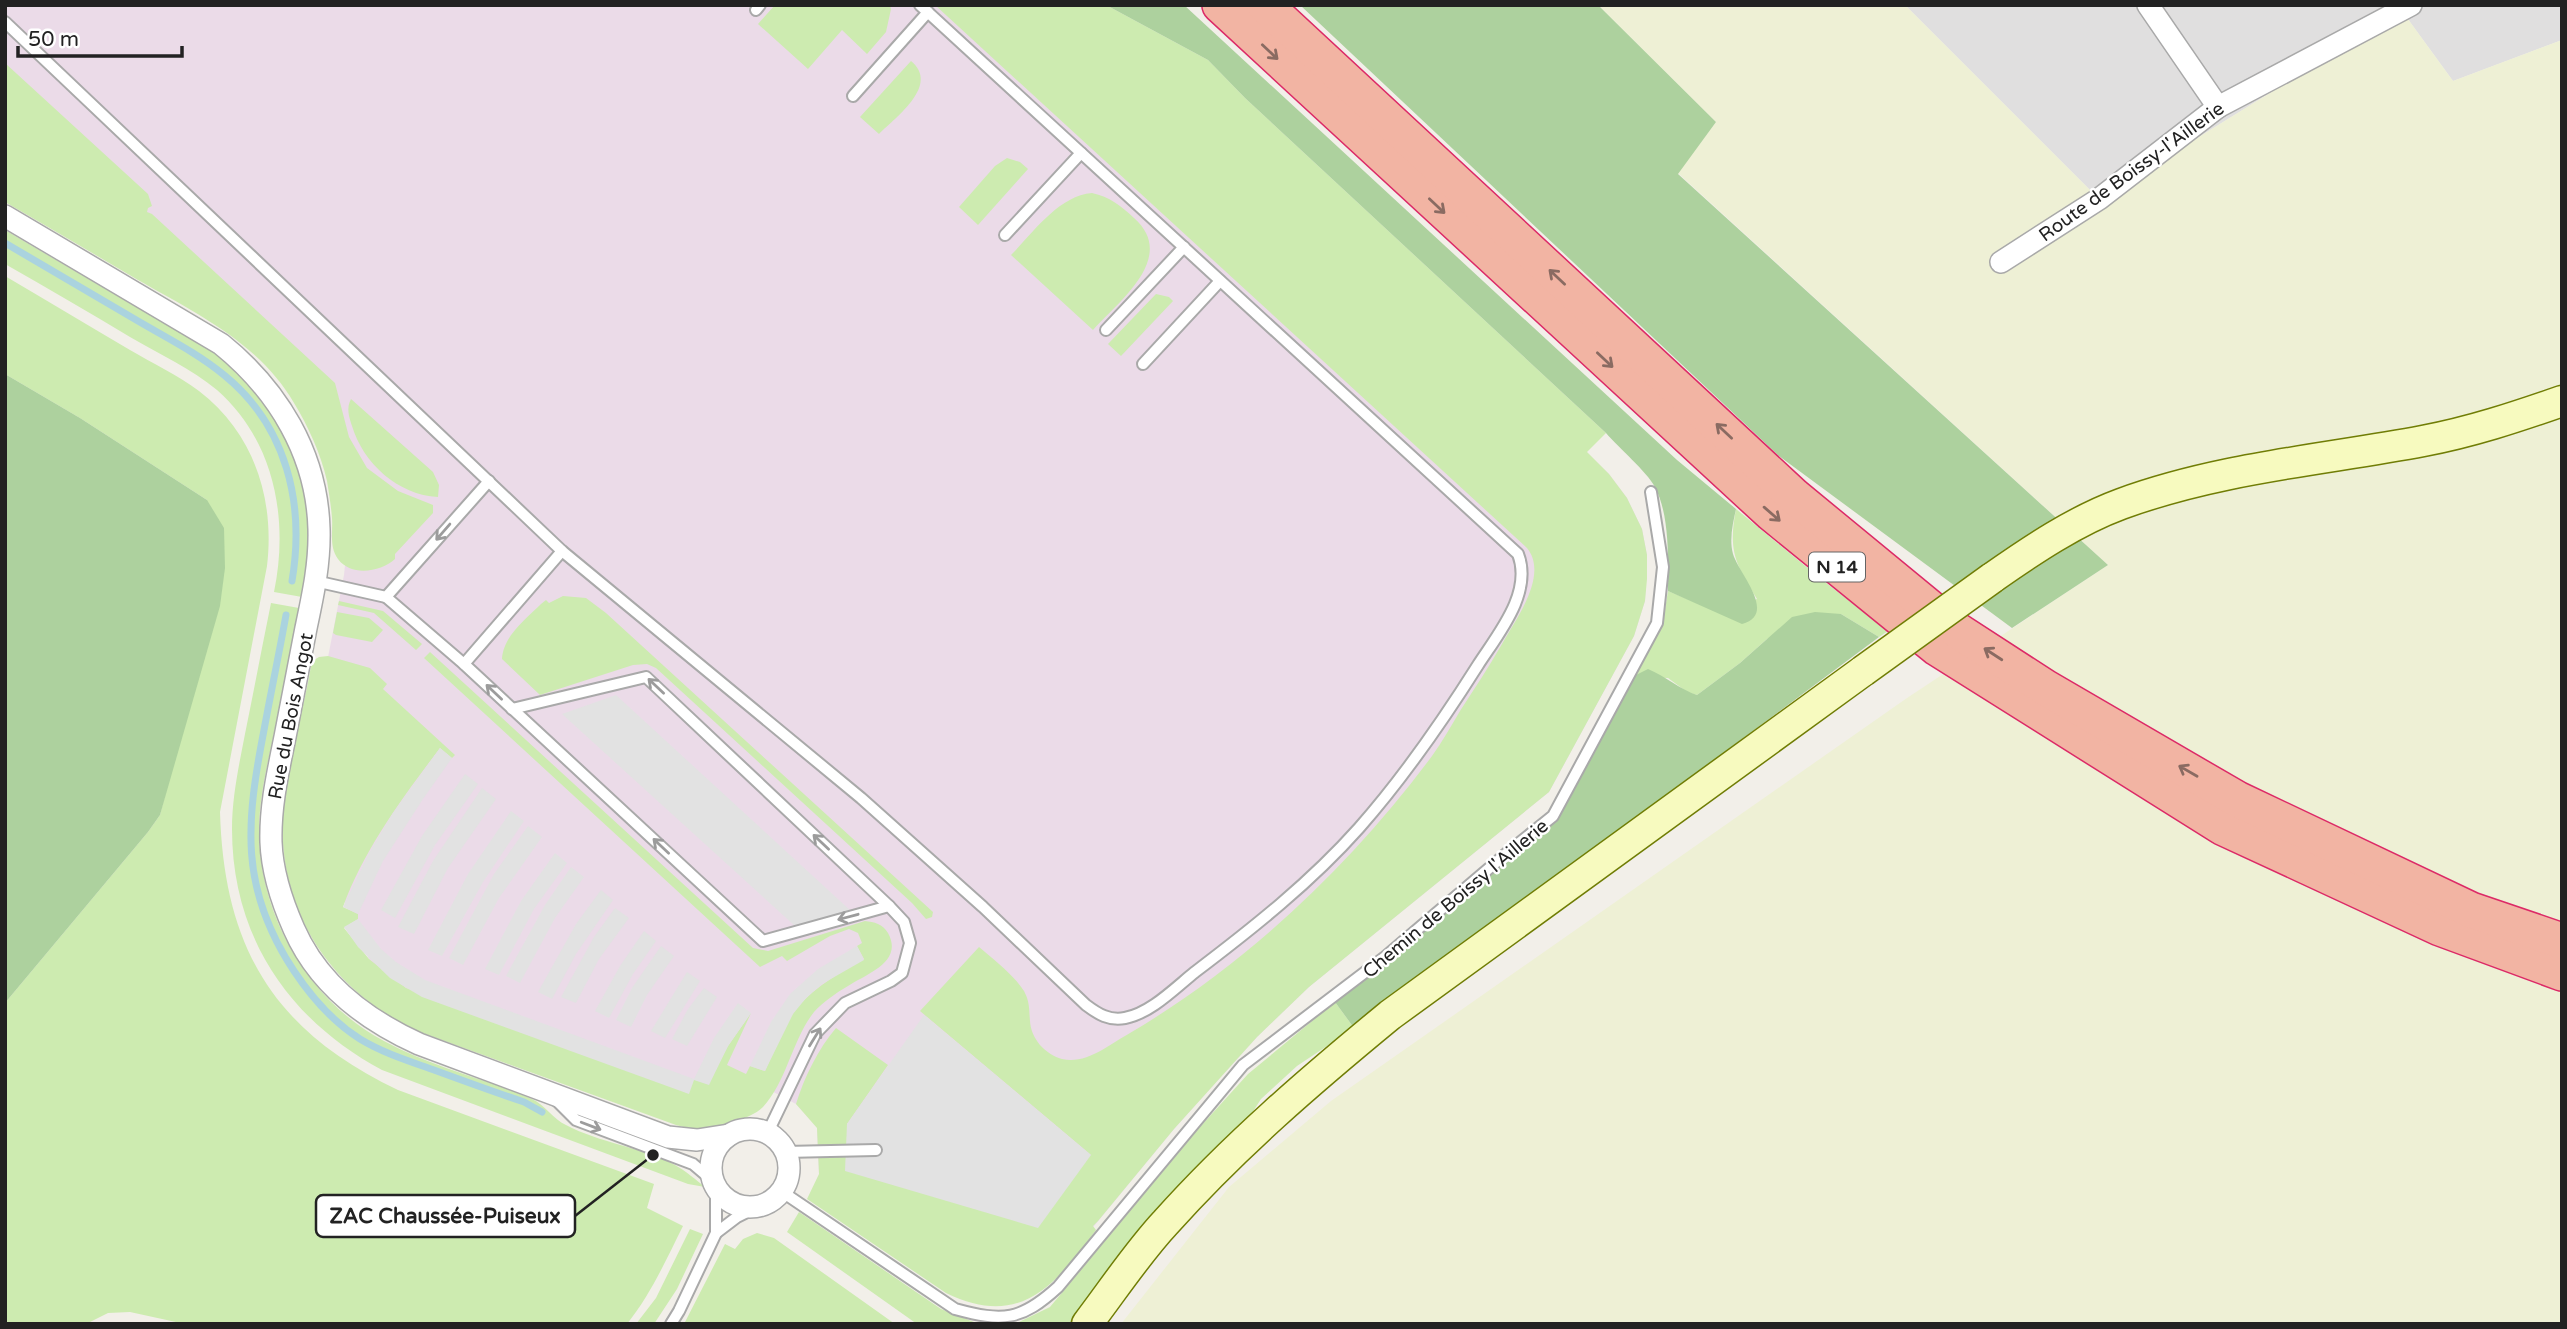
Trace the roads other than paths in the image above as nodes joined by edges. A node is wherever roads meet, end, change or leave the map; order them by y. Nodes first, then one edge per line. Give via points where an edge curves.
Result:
1 (1220, 5) edge
2 (1265, 5) edge
3 (2148, 5) edge
4 (2411, 5) edge
5 (924, 9) edge
6 (5, 22) edge
7 (853, 96) dead end
8 (2218, 107) junction
9 (1081, 153) junction
10 (5, 216) edge
11 (1005, 235) dead end
12 (1184, 247) junction
13 (2001, 262) dead end
14 (1220, 281) junction
15 (1106, 330) dead end
16 (1143, 364) dead end
17 (2562, 401) edge
18 (489, 481) junction
19 (1651, 492) dead end
20 (562, 551) junction
21 (315, 581) junction
22 (386, 597) junction
23 (464, 664) junction
24 (512, 709) junction
25 (2237, 799) junction
26 (889, 906) junction
27 (2562, 928) edge
28 (2562, 941) edge
29 (2562, 973) edge
30 (548, 1092) junction
31 (767, 1133) junction
32 (729, 1135) junction
33 (668, 1137) junction
34 (876, 1150) dead end
35 (785, 1152) junction
36 (715, 1184) junction
37 (781, 1191) junction
38 (761, 1205) junction
39 (716, 1233) junction
40 (671, 1324) edge
41 (1087, 1324) edge

1 -> 29 highway, N 14 via 1772,513 1937,648 2222,827 2440,928
25 -> 2 highway, N 14 via 2046,688 1948,623 1794,496
3 - 8 street
4 - 8 street, Route de Boissy-l'Aillerie
5 - 7 lane
5 - 9 lane
6 - 18 lane
8 - 13 street, Route de Boissy-l'Aillerie via 2099,199
9 - 11 lane
9 - 12 lane
10 - 21 street, Rue du Bois Angot via 195,327 262,382 291,424 313,485 319,527
12 - 14 lane
12 - 15 lane
14 - 16 lane
14 - 20 lane via 1518,554 1521,580 1512,610 1460,693 1402,777 1358,830 1254,927 1128,1018 1101,1016 1086,1004 862,798
17 - 41 main road, bridge via 2424,441 2222,474 2119,505 2045,542 1390,1015 1271,1117 1164,1224
18 - 20 lane
18 -> 22 lane
19 - 37 lane, Chemin de Boissy l'Aillerie via 1663,567 1657,622 1553,817 1385,957 1243,1065 1058,1287 1037,1306 1018,1315 987,1318 955,1309
20 - 23 lane
21 - 22 lane
21 - 30 street, Rue du Bois Angot via 275,785 272,822 274,868 297,936 333,986 382,1026
22 - 23 lane
24 -> 23 lane
26 -> 24 lane via 646,677
26 -> 24 lane via 763,941
25 - 27 highway
25 - 28 highway, N 14 via 2471,910
31 -> 26 lane via 815,1034 828,1018 845,1003 902,973 910,943 904,922
30 - 33 street, Rue du Bois Angot
30 -> 36 lane via 576,1120 694,1164
31 - 32 street via 748,1129
31 - 35 street
32 - 33 street, Rue du Bois Angot via 697,1140
32 - 36 street via 713,1155
33 - 36 street, Rue du Bois Angot via 697,1158
34 - 35 lane
35 - 37 street via 789,1171
36 - 38 street via 736,1204
36 - 39 lane
37 - 38 street
38 - 39 lane
39 - 40 lane

